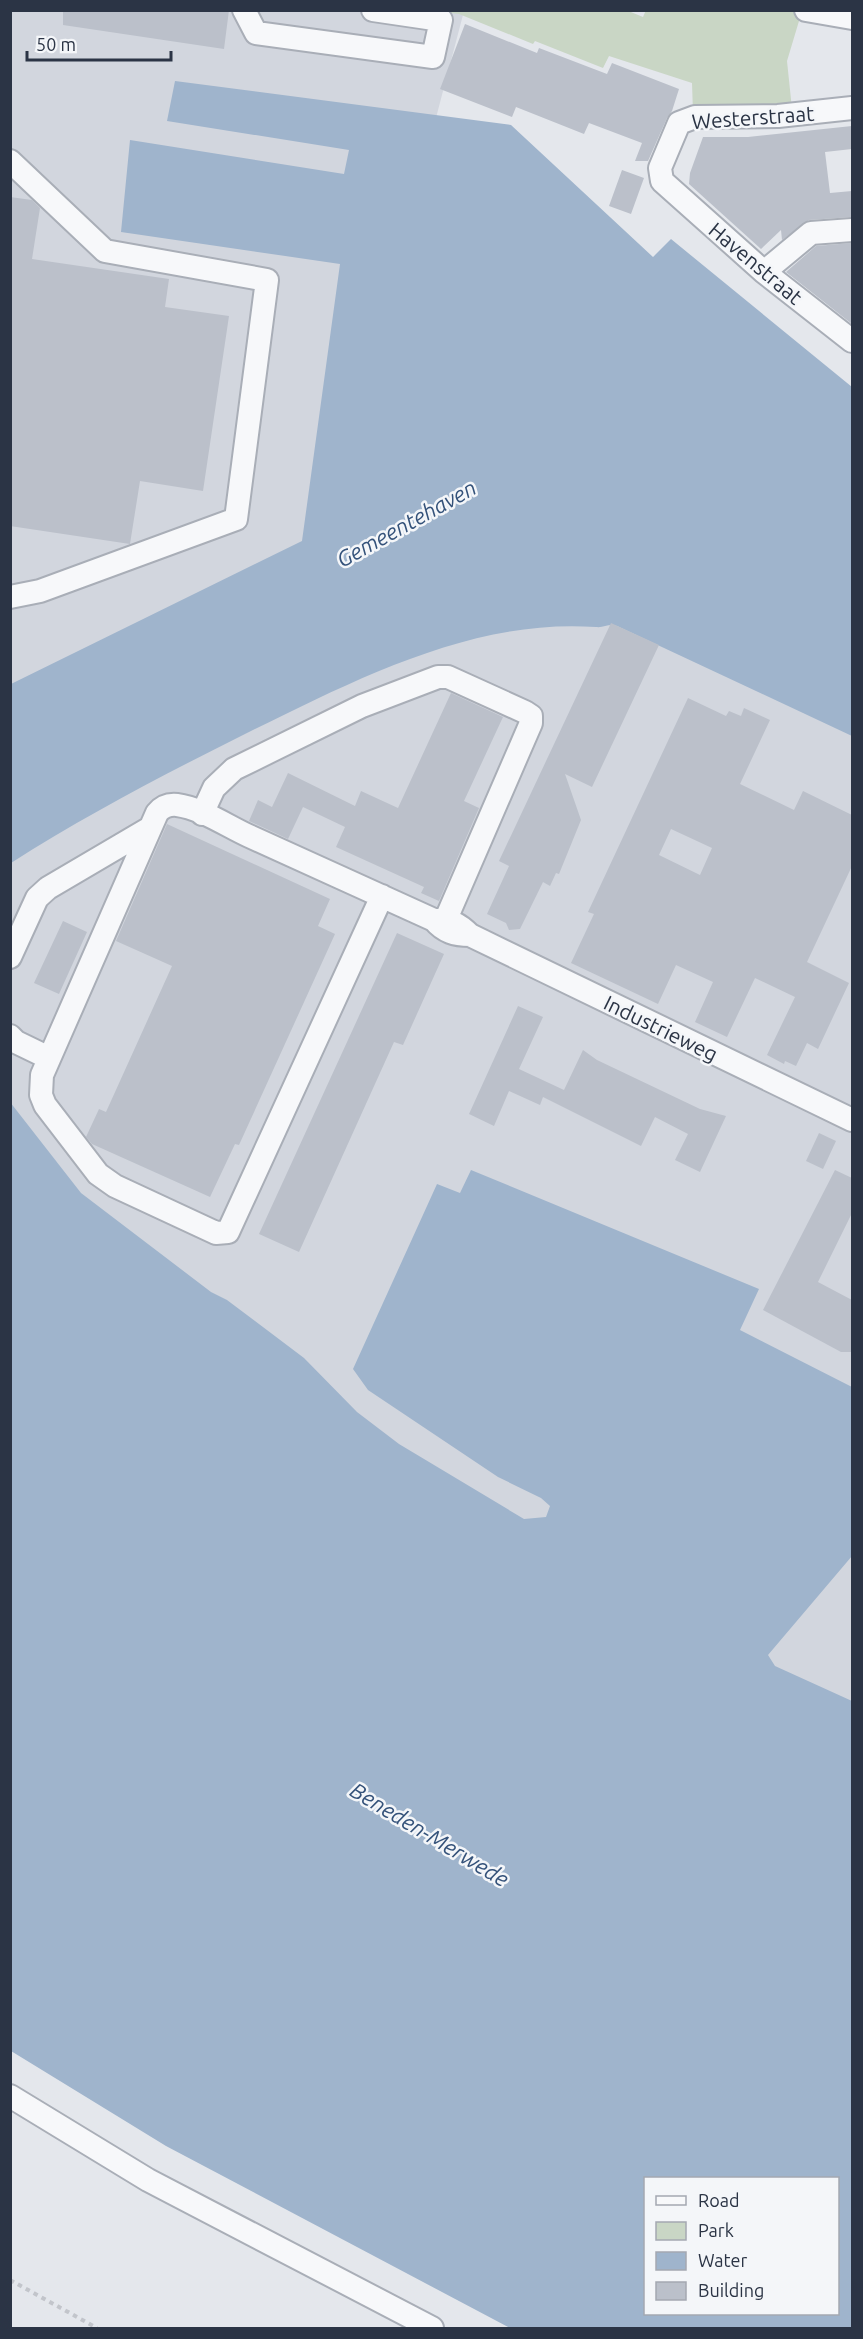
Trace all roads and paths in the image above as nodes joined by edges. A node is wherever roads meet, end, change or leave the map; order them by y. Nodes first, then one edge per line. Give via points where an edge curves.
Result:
1 (244, 10) edge
2 (373, 10) edge
3 (806, 10) edge
4 (852, 18) edge
5 (852, 108) edge
6 (10, 160) edge
7 (662, 181) joint
8 (852, 230) edge
9 (764, 272) junction
10 (852, 341) edge
11 (10, 597) edge
12 (202, 814) junction
13 (150, 828) junction
14 (382, 896) junction
15 (440, 920) junction
16 (10, 957) edge
17 (10, 1036) edge
18 (49, 1058) junction
19 (852, 1120) edge
20 (10, 2096) edge
21 (10, 2280) edge
22 (97, 2328) edge
23 (432, 2328) edge

1 - 2 street via 256,33 433,57 441,20
3 - 4 street
5 - 7 street, Westerstraat via 778,116 695,117 679,123 660,168
6 - 11 street via 105,251 267,279 236,519 40,591
7 - 9 street, Havenstraat
8 - 9 street via 810,233
9 - 10 street, Havenstraat
12 - 13 street, Industrieweg via 168,805 156,813
12 - 14 street, Industrieweg
12 - 15 street via 214,788 234,769 362,706 438,677 448,677 525,712 531,716 531,723
13 - 16 street via 37,898
13 - 18 street
14 - 15 street, Industrieweg
14 - 18 street via 228,1232 216,1233 115,1186 98,1174 45,1104 40,1086
15 - 19 street, Industrieweg via 461,926 470,935
17 - 18 street
20 - 23 street via 148,2180
21 - 22 path

